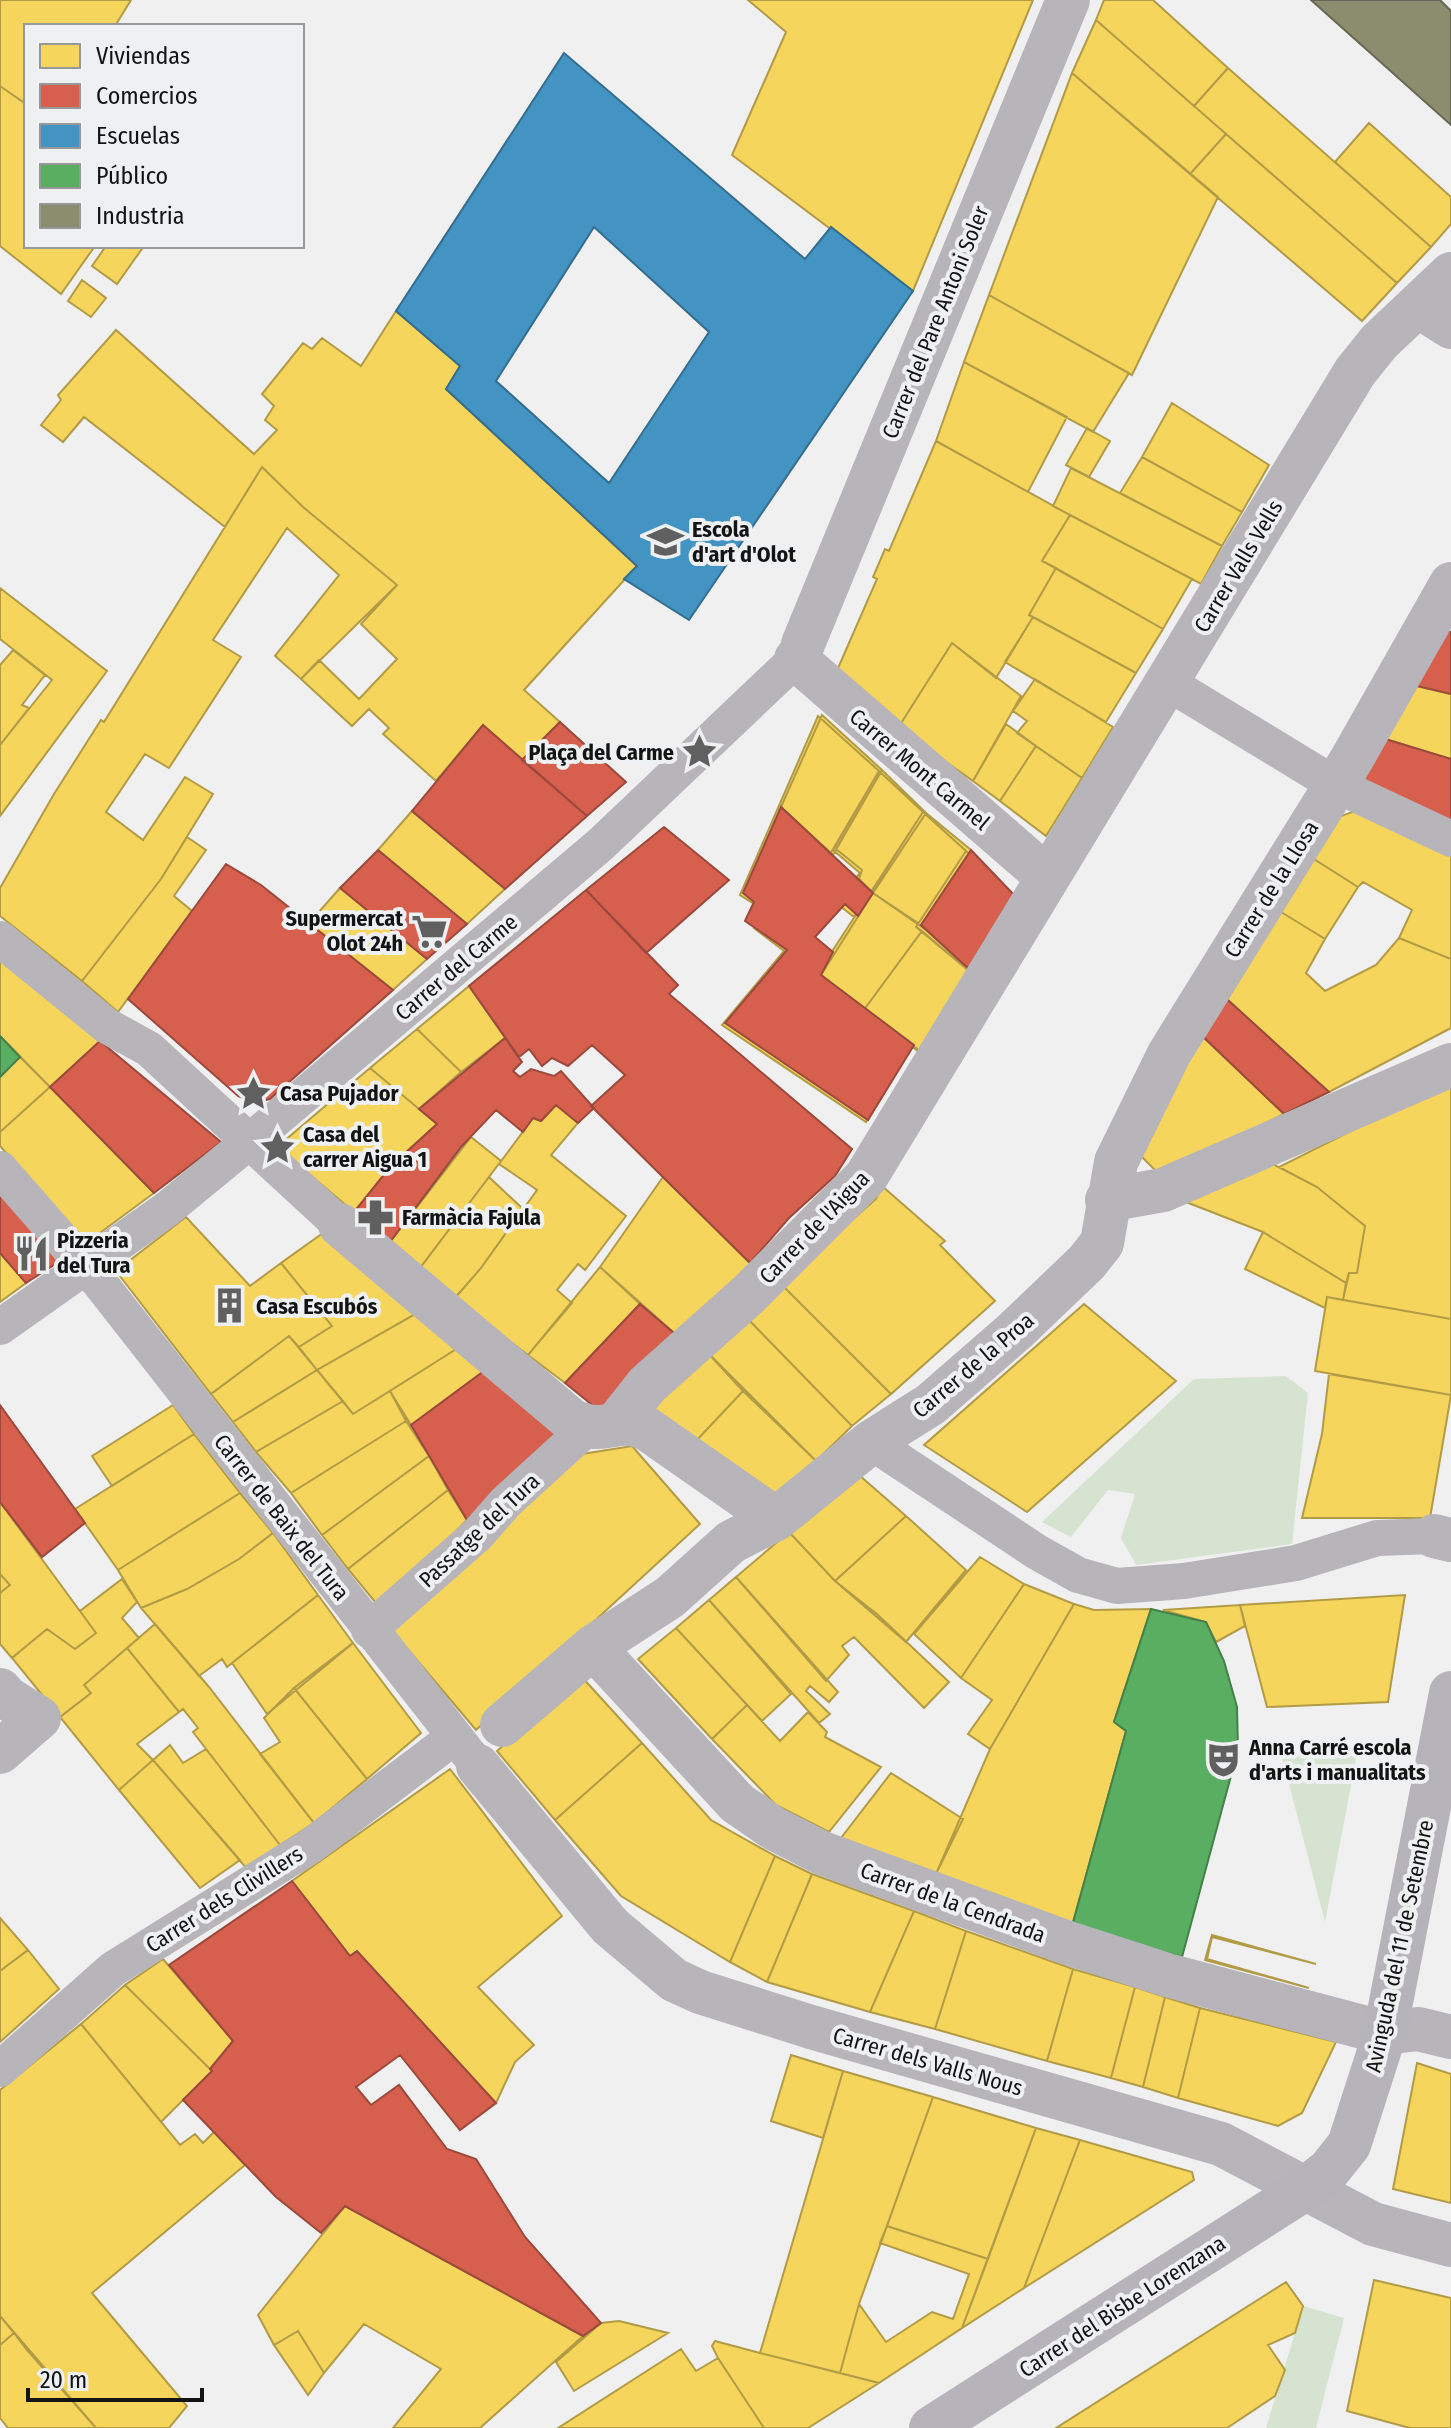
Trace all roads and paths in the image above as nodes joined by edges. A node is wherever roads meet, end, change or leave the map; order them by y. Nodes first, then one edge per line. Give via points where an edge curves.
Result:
1 (1068, 0) edge
2 (1451, 274) edge
3 (1434, 316) edge
4 (1451, 584) edge
5 (799, 652) junction
6 (1168, 683) junction
7 (1336, 785) junction
8 (1451, 839) edge
9 (1046, 876) junction
10 (0, 939) edge
11 (1451, 1065) edge
12 (250, 1141) junction
13 (0, 1169) edge
14 (1107, 1200) junction
15 (340, 1225) joint
16 (87, 1268) junction
17 (0, 1327) edge
18 (602, 1425) junction
19 (871, 1442) junction
20 (733, 1489) junction
21 (776, 1519) junction
22 (1443, 1538) edge
23 (731, 1542) junction
24 (369, 1630) junction
25 (593, 1647) junction
26 (0, 1690) edge
27 (1451, 1693) edge
28 (502, 1725) joint
29 (0, 1752) edge
30 (467, 1753) junction
31 (1385, 2033) junction
32 (1451, 2037) edge
33 (0, 2069) edge
34 (1309, 2187) junction
35 (1451, 2245) edge
36 (931, 2428) edge

1 - 5 street, Carrer del Pare Antoni Soler
2 - 3 street, Carrer Valls Vells
3 - 6 street, Carrer Valls Vells via 1379,342 1355,372
4 - 7 street, Carrer de la Llosa
5 - 9 street, Carrer Mont Carmel
5 - 12 street, Carrer del Carme via 600,845
6 - 7 street
6 - 9 street, Carrer Valls Vells
7 - 8 street
7 - 14 street, Carrer de la Llosa via 1169,1054 1125,1140
9 - 18 street, Carrer de l'Aigua via 866,1177 749,1294
10 - 12 street via 107,1026 149,1049
11 - 14 street via 1163,1190
12 - 15 street
12 - 16 street, Carrer del Carme
13 - 16 street, Carrer de Baix del Tura
14 - 19 street, Carrer de la Proa via 1102,1243 1087,1262 931,1404
15 - 18 street via 571,1420
16 - 17 street, Carrer del Carme
16 - 24 street, Carrer de Baix del Tura
18 - 20 street via 632,1422 647,1429
18 - 24 street, Passatge del Tura via 506,1502 477,1535
19 - 21 street, Carrer de la Proa
19 - 22 street via 1037,1552 1078,1575 1117,1586 1296,1563 1377,1538
20 - 21 street
20 - 23 street via 741,1513
21 - 23 street, Carrer de la Proa
23 - 25 street, Carrer de la Proa via 670,1597
24 - 30 street, Carrer de Baix del Tura
25 - 28 street, Carrer de la Proa
25 - 31 street, Carrer de la Cendrada via 737,1803 822,1853 1082,1948
26 - 29 street via 39,1718
27 - 31 main road, Avinguda del 11 de Setembre
28 - 30 street, Carrer de la Proa
30 - 33 street, Carrer dels Clivillers via 113,1969
30 - 34 street, Carrer dels Valls Nous via 610,1926 674,1980 797,2023 1221,2144
31 - 32 street, Carrer de la Cendrada via 1418,2029
31 - 34 main road, Avinguda del 11 de Setembre via 1349,2145
34 - 35 street, Carrer dels Valls Nous via 1373,2224
34 - 36 main road, Carrer del Bisbe Lorenzana

